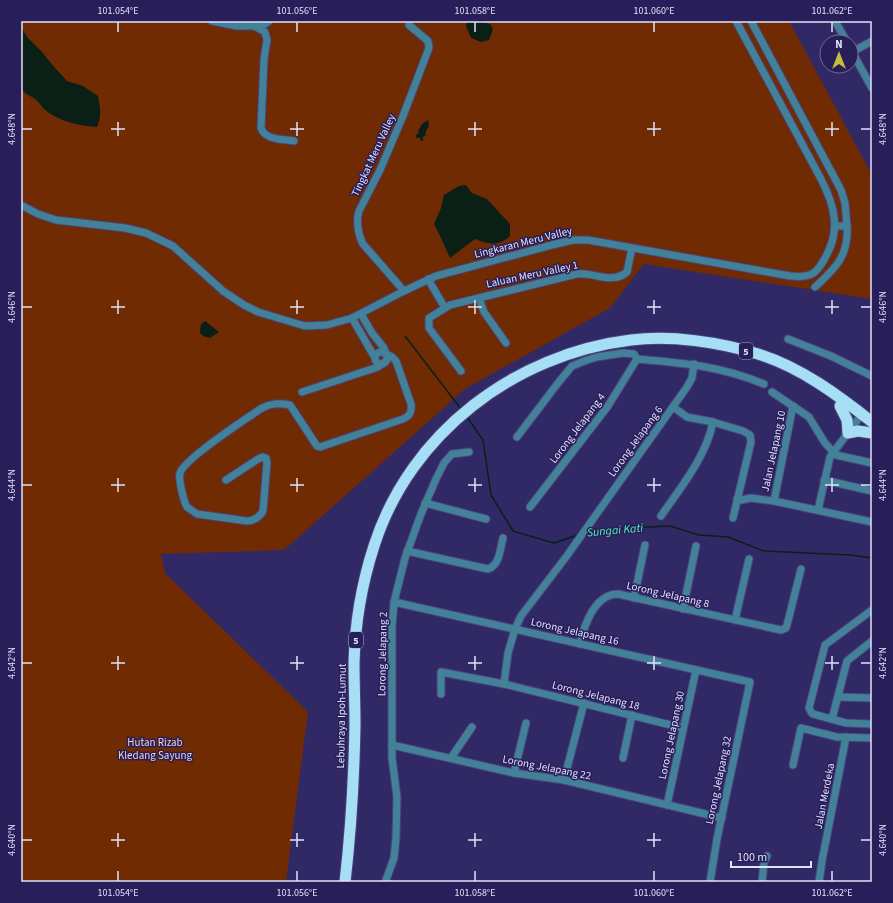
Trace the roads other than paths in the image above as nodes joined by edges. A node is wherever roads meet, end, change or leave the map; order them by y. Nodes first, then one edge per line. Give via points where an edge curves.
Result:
1 (212, 21) edge
2 (236, 21) edge
3 (245, 21) edge
4 (270, 21) edge
5 (736, 21) edge
6 (751, 21) edge
7 (836, 21) edge
8 (228, 24) junction
9 (409, 25) dead end
10 (254, 26) junction
11 (843, 34) edge
12 (267, 40) junction
13 (872, 41) edge
14 (859, 48) edge
15 (859, 64) edge
16 (777, 72) junction
17 (766, 77) junction
18 (872, 88) edge
19 (294, 141) dead end
20 (21, 204) edge
21 (835, 226) junction
22 (847, 226) junction
23 (632, 248) junction
24 (428, 279) junction
25 (815, 287) dead end
26 (404, 291) junction
27 (479, 298) junction
28 (445, 308) junction
29 (361, 314) junction
30 (352, 318) junction
31 (369, 328) junction
32 (360, 333) junction
33 (788, 339) dead end
34 (506, 343) dead end
35 (613, 343) junction
36 (386, 354) junction
37 (375, 359) junction
38 (637, 360) junction
39 (383, 363) junction
40 (694, 364) junction
41 (397, 367) junction
42 (369, 369) junction
43 (461, 371) dead end
44 (872, 376) edge
45 (764, 384) dead end
46 (302, 392) dead end
47 (772, 392) dead end
48 (794, 406) junction
49 (840, 406) junction
50 (673, 407) junction
51 (860, 417) junction
52 (713, 422) junction
53 (872, 422) edge
54 (872, 432) edge
55 (848, 434) junction
56 (517, 437) dead end
57 (469, 452) dead end
58 (833, 453) junction
59 (872, 463) edge
60 (226, 480) dead end
61 (824, 480) junction
62 (872, 491) edge
63 (737, 500) junction
64 (774, 501) junction
65 (425, 503) junction
66 (530, 507) dead end
67 (818, 510) junction
68 (661, 516) dead end
69 (733, 518) dead end
70 (486, 519) dead end
71 (872, 522) edge
72 (503, 538) dead end
73 (645, 545) dead end
74 (696, 546) dead end
75 (407, 551) junction
76 (749, 558) dead end
77 (801, 569) dead end
78 (634, 598) junction
79 (394, 602) junction
80 (683, 608) junction
81 (872, 610) edge
82 (735, 620) junction
83 (515, 629) junction
84 (872, 641) edge
85 (580, 644) junction
86 (696, 670) junction
87 (750, 682) joint
88 (504, 684) junction
89 (441, 694) dead end
90 (838, 697) junction
91 (872, 698) edge
92 (584, 703) junction
93 (632, 715) junction
94 (832, 719) junction
95 (526, 723) dead end
96 (872, 724) edge
97 (472, 727) dead end
98 (683, 728) junction
99 (846, 737) junction
100 (872, 738) edge
101 (392, 745) junction
102 (451, 758) junction
103 (623, 758) dead end
104 (793, 765) dead end
105 (514, 773) junction
106 (564, 780) junction
107 (668, 805) junction
108 (722, 818) junction
109 (767, 856) dead end
110 (345, 882) edge
111 (388, 882) edge
112 (710, 882) edge
113 (762, 882) edge
114 (819, 882) edge

1 - 8 street
2 - 8 street
3 - 10 street
4 - 10 street via 264,25
4 - 12 street
5 - 17 street, Lingkaran Meru Valley
6 - 16 street
7 - 11 street
8 - 10 street
9 - 26 street, Tingkat Meru Valley via 428,40 429,48 386,157 357,217 363,244
10 - 12 street via 265,32
12 - 19 street via 261,128 263,133 270,137
13 - 14 street
15 - 18 street
16 - 17 street
16 - 22 street via 841,190
17 - 21 street, Lingkaran Meru Valley via 829,193
20 - 30 street, Lingkaran Meru Valley via 38,214 56,220 146,233 173,246 230,297 258,312 305,326
21 - 22 street
21 - 23 street, Lingkaran Meru Valley via 833,239 824,260 817,271 805,277
22 - 25 street via 846,245 839,262
23 - 24 street, Lingkaran Meru Valley via 588,240 573,240
23 - 27 street, Laluan Meru Valley 1 via 627,272 618,278 577,274
24 - 26 street, Lingkaran Meru Valley
24 - 28 street
26 - 29 street, Lingkaran Meru Valley
27 - 28 street, Laluan Meru Valley 1
27 - 34 street via 484,312
28 - 43 street, Laluan Meru Valley 1 via 429,318 429,328
29 - 30 street, Lingkaran Meru Valley
29 - 31 street
30 - 32 street
31 - 32 street
31 - 36 street
32 - 37 street
33 - 44 street
35 - 49 highway, Lebuhraya Ipoh-Lumut / 5 via 668,344 701,348 758,361 811,386
35 - 51 highway, Lebuhraya Ipoh-Lumut / 5 via 647,339 687,340 760,355 829,390
35 - 110 highway, Lebuhraya Ipoh-Lumut / 5 via 569,354 534,367 505,382 476,402 426,450 394,497 379,530 359,614 354,663 355,724 351,829
36 - 37 street via 378,352
36 - 39 street via 387,359
36 - 41 street via 394,359
37 - 39 street
37 - 42 street
38 - 40 street
38 - 56 street via 634,354 623,353 586,360 572,366
38 - 66 street, Lorong Jelapang 4 via 608,406
39 - 41 street via 391,363
39 - 42 street
40 - 45 street via 724,370
40 - 50 street, Lorong Jelapang 6 via 692,378
41 - 60 street via 411,404 411,413 406,417 320,447 291,407 272,404 262,408 216,440 181,471 185,503 194,513 247,522 260,516 263,511 266,458 258,459
42 - 46 street
47 - 48 street
48 - 58 street via 809,417
48 - 64 street, Jalan Jelapang 10
49 - 51 highway, Lebuhraya Ipoh-Lumut / 5
49 - 55 highway via 847,420
50 - 52 street via 687,417
50 - 83 street, Lorong Jelapang 6 via 521,616
51 - 53 highway, Lebuhraya Ipoh-Lumut / 5
51 - 54 highway, Lebuhraya Ipoh-Lumut / 5
51 - 55 street
52 - 63 street via 750,435 751,442
52 - 68 street via 709,437 695,465
54 - 55 highway via 858,431
55 - 58 street
57 - 65 street, Lorong Jelapang 2 via 455,452 450,456
58 - 59 street
58 - 61 street
61 - 62 street
61 - 67 street
63 - 64 street via 751,498
63 - 69 street
64 - 67 street
65 - 70 street
65 - 75 street, Lorong Jelapang 2
67 - 71 street
72 - 75 street via 496,564 488,569
73 - 78 street
74 - 80 street
75 - 79 street, Lorong Jelapang 2
76 - 82 street
77 - 82 street, Lorong Jelapang 8 via 786,628 781,630
78 - 80 street, Lorong Jelapang 8
78 - 85 street, Lorong Jelapang 8 via 613,594 604,597 585,624
79 - 83 street, Lorong Jelapang 16
79 - 101 street, Lorong Jelapang 2
80 - 82 street, Lorong Jelapang 8
81 - 94 street via 830,640 824,649 809,708 813,714
83 - 85 street, Lorong Jelapang 16
83 - 88 street via 508,653
84 - 90 street via 847,661
85 - 86 street, Lorong Jelapang 16
86 - 87 street, Lorong Jelapang 16
86 - 98 street, Lorong Jelapang 30
87 - 108 street, Lorong Jelapang 32
88 - 89 street, Lorong Jelapang 18 via 441,672
88 - 92 street, Lorong Jelapang 18
90 - 91 street
90 - 94 street
92 - 93 street, Lorong Jelapang 18
92 - 106 street
93 - 98 street, Lorong Jelapang 18
93 - 103 street
94 - 96 street via 846,723
95 - 105 street
97 - 102 street
98 - 107 street, Lorong Jelapang 30
99 - 100 street
99 - 104 street via 801,728
99 - 114 street, Jalan Merdeka
101 - 102 street, Lorong Jelapang 22
101 - 111 street, Lorong Jelapang 2 via 397,797 396,838 394,858 386,880
102 - 105 street, Lorong Jelapang 22
105 - 106 street, Lorong Jelapang 22
106 - 107 street, Lorong Jelapang 22
107 - 108 street, Lorong Jelapang 22
108 - 112 street, Lorong Jelapang 32
109 - 113 street

